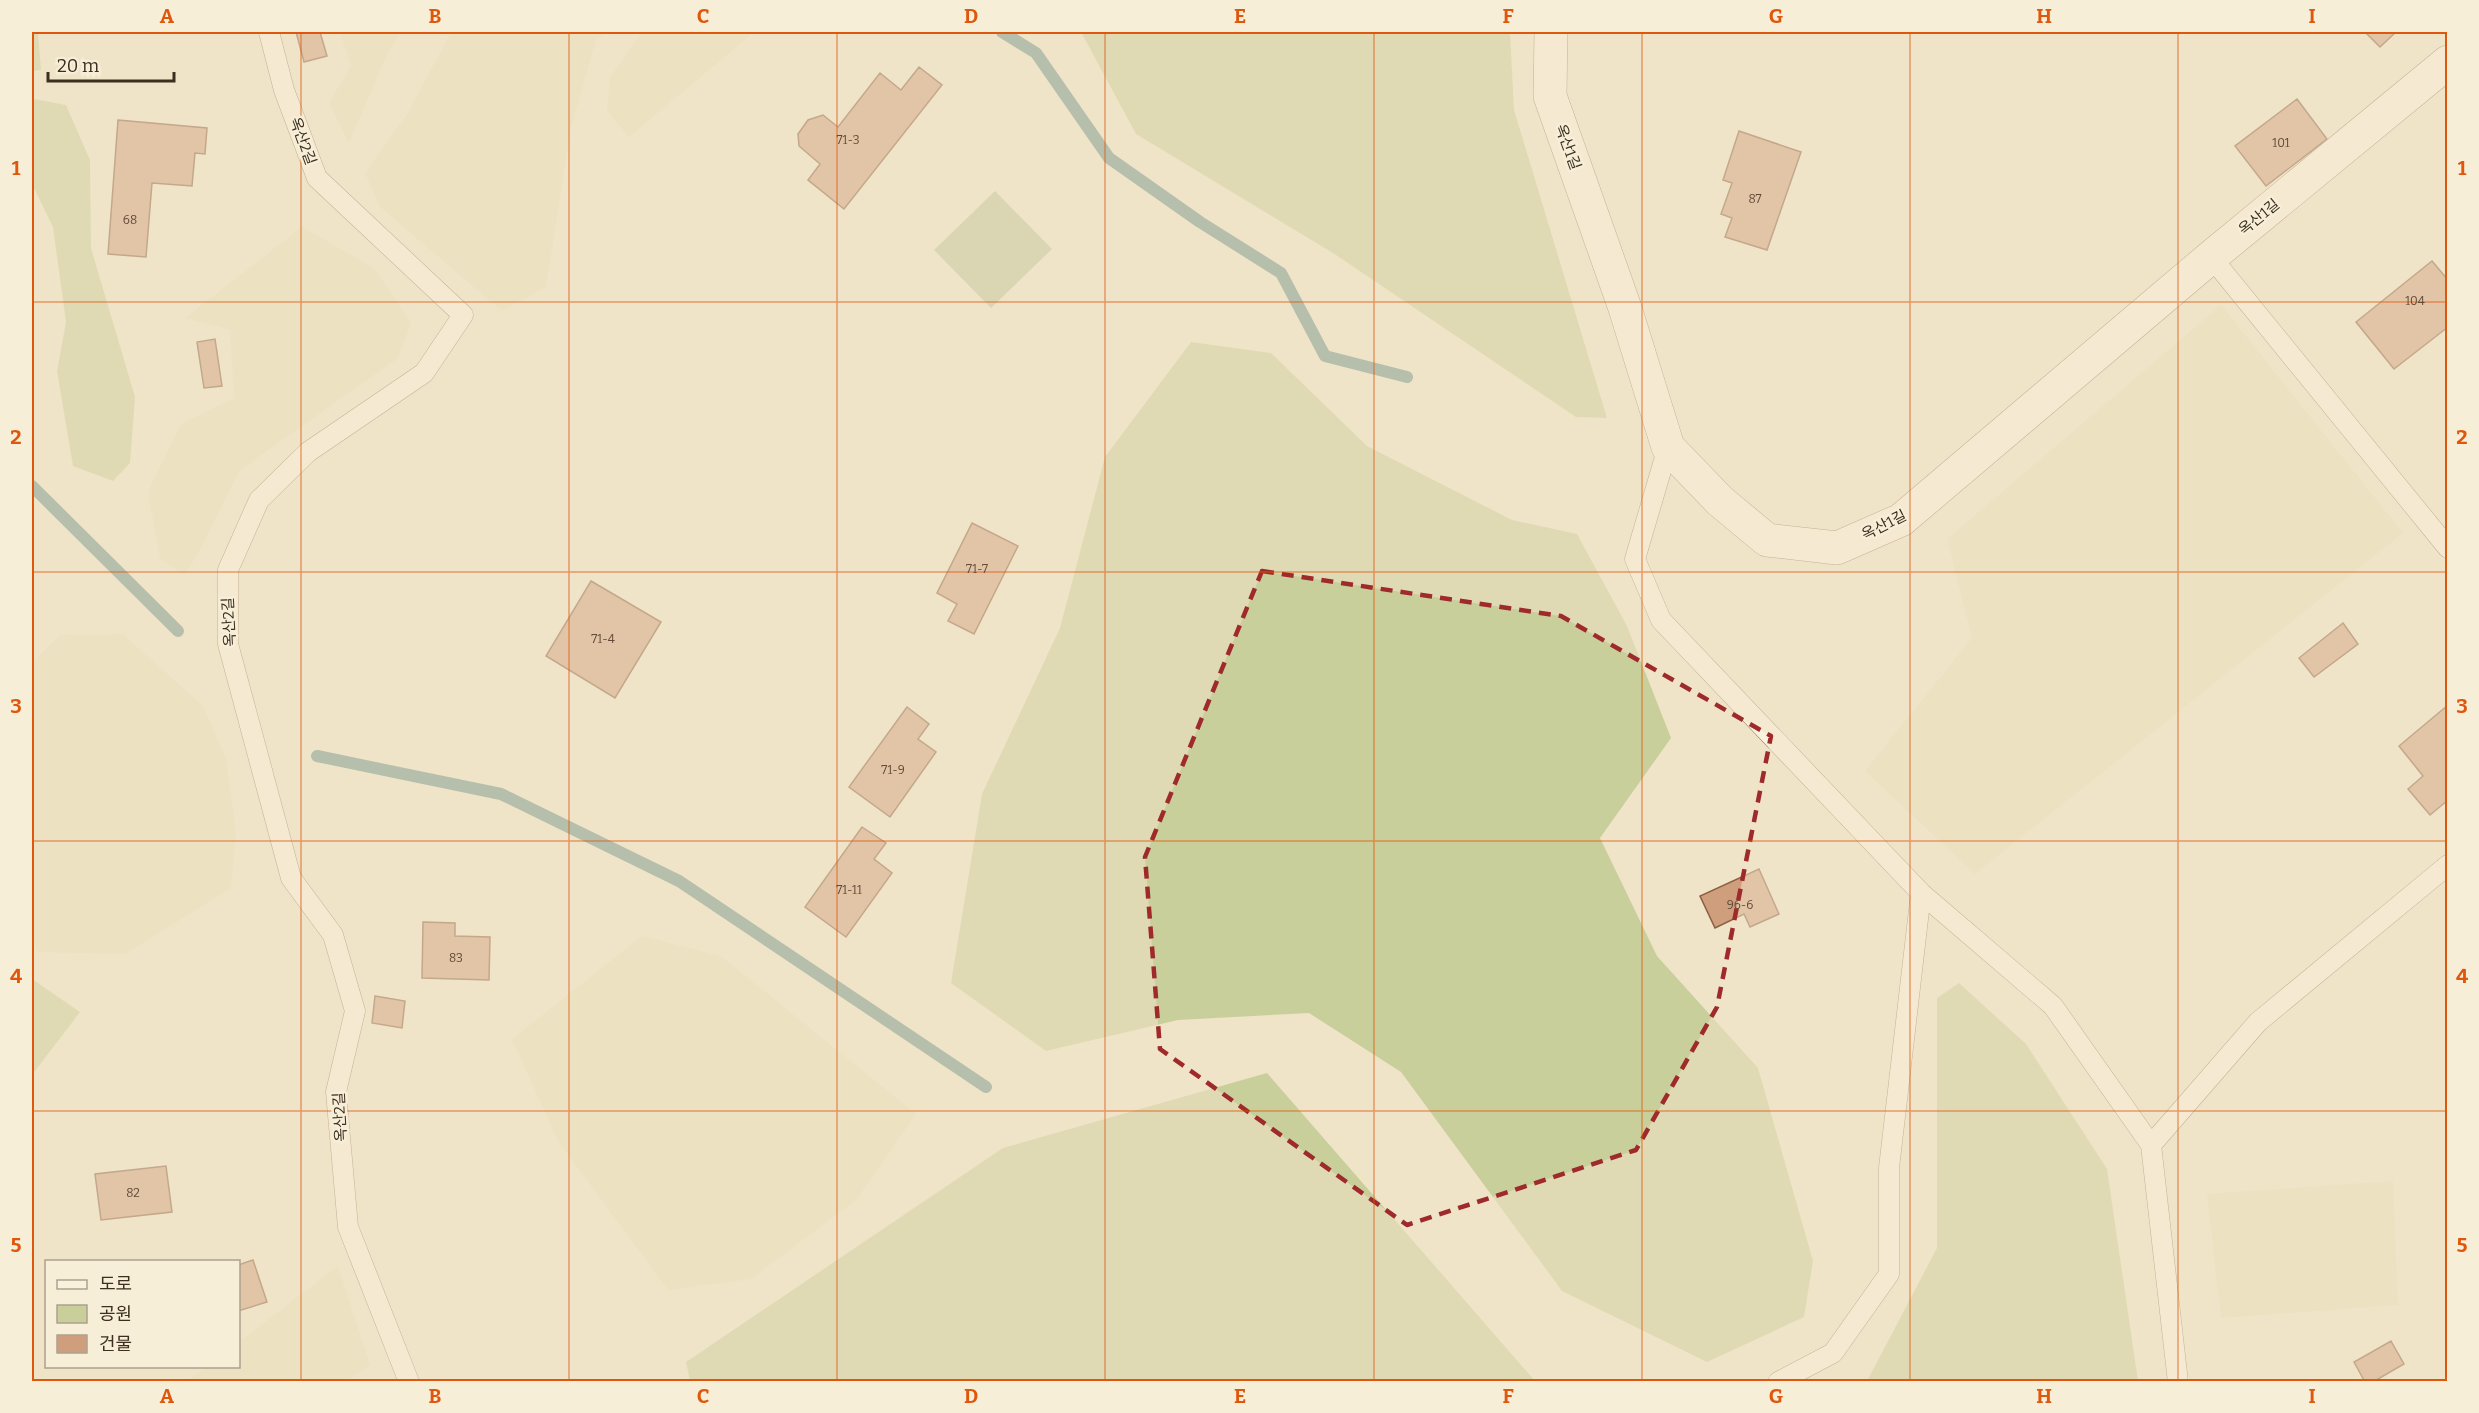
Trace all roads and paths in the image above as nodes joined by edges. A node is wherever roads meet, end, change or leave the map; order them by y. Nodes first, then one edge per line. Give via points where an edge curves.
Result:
1 (269, 32) edge
2 (1551, 32) edge
3 (2448, 62) edge
4 (2211, 256) junction
5 (1668, 447) junction
6 (2448, 548) edge
7 (2448, 866) edge
8 (1921, 893) junction
9 (2151, 1145) junction
10 (409, 1382) edge
11 (1778, 1382) edge
12 (2178, 1382) edge

1 - 10 lane, 옥산2길 via 284,90 317,178 463,315 424,373 308,452 259,500 228,570 228,644 291,878 333,934 355,1011 336,1092 348,1227
2 - 5 street, 옥산1길 via 1550,96 1625,308
3 - 4 street, 옥산1길
4 - 5 street, 옥산1길 via 1901,519 1837,548 1767,540 1720,501
4 - 6 lane
5 - 8 lane via 1635,559 1661,620
7 - 9 lane via 2258,1022
8 - 9 lane via 2053,1006
8 - 11 lane via 1889,1168 1889,1274 1833,1353
9 - 12 lane

